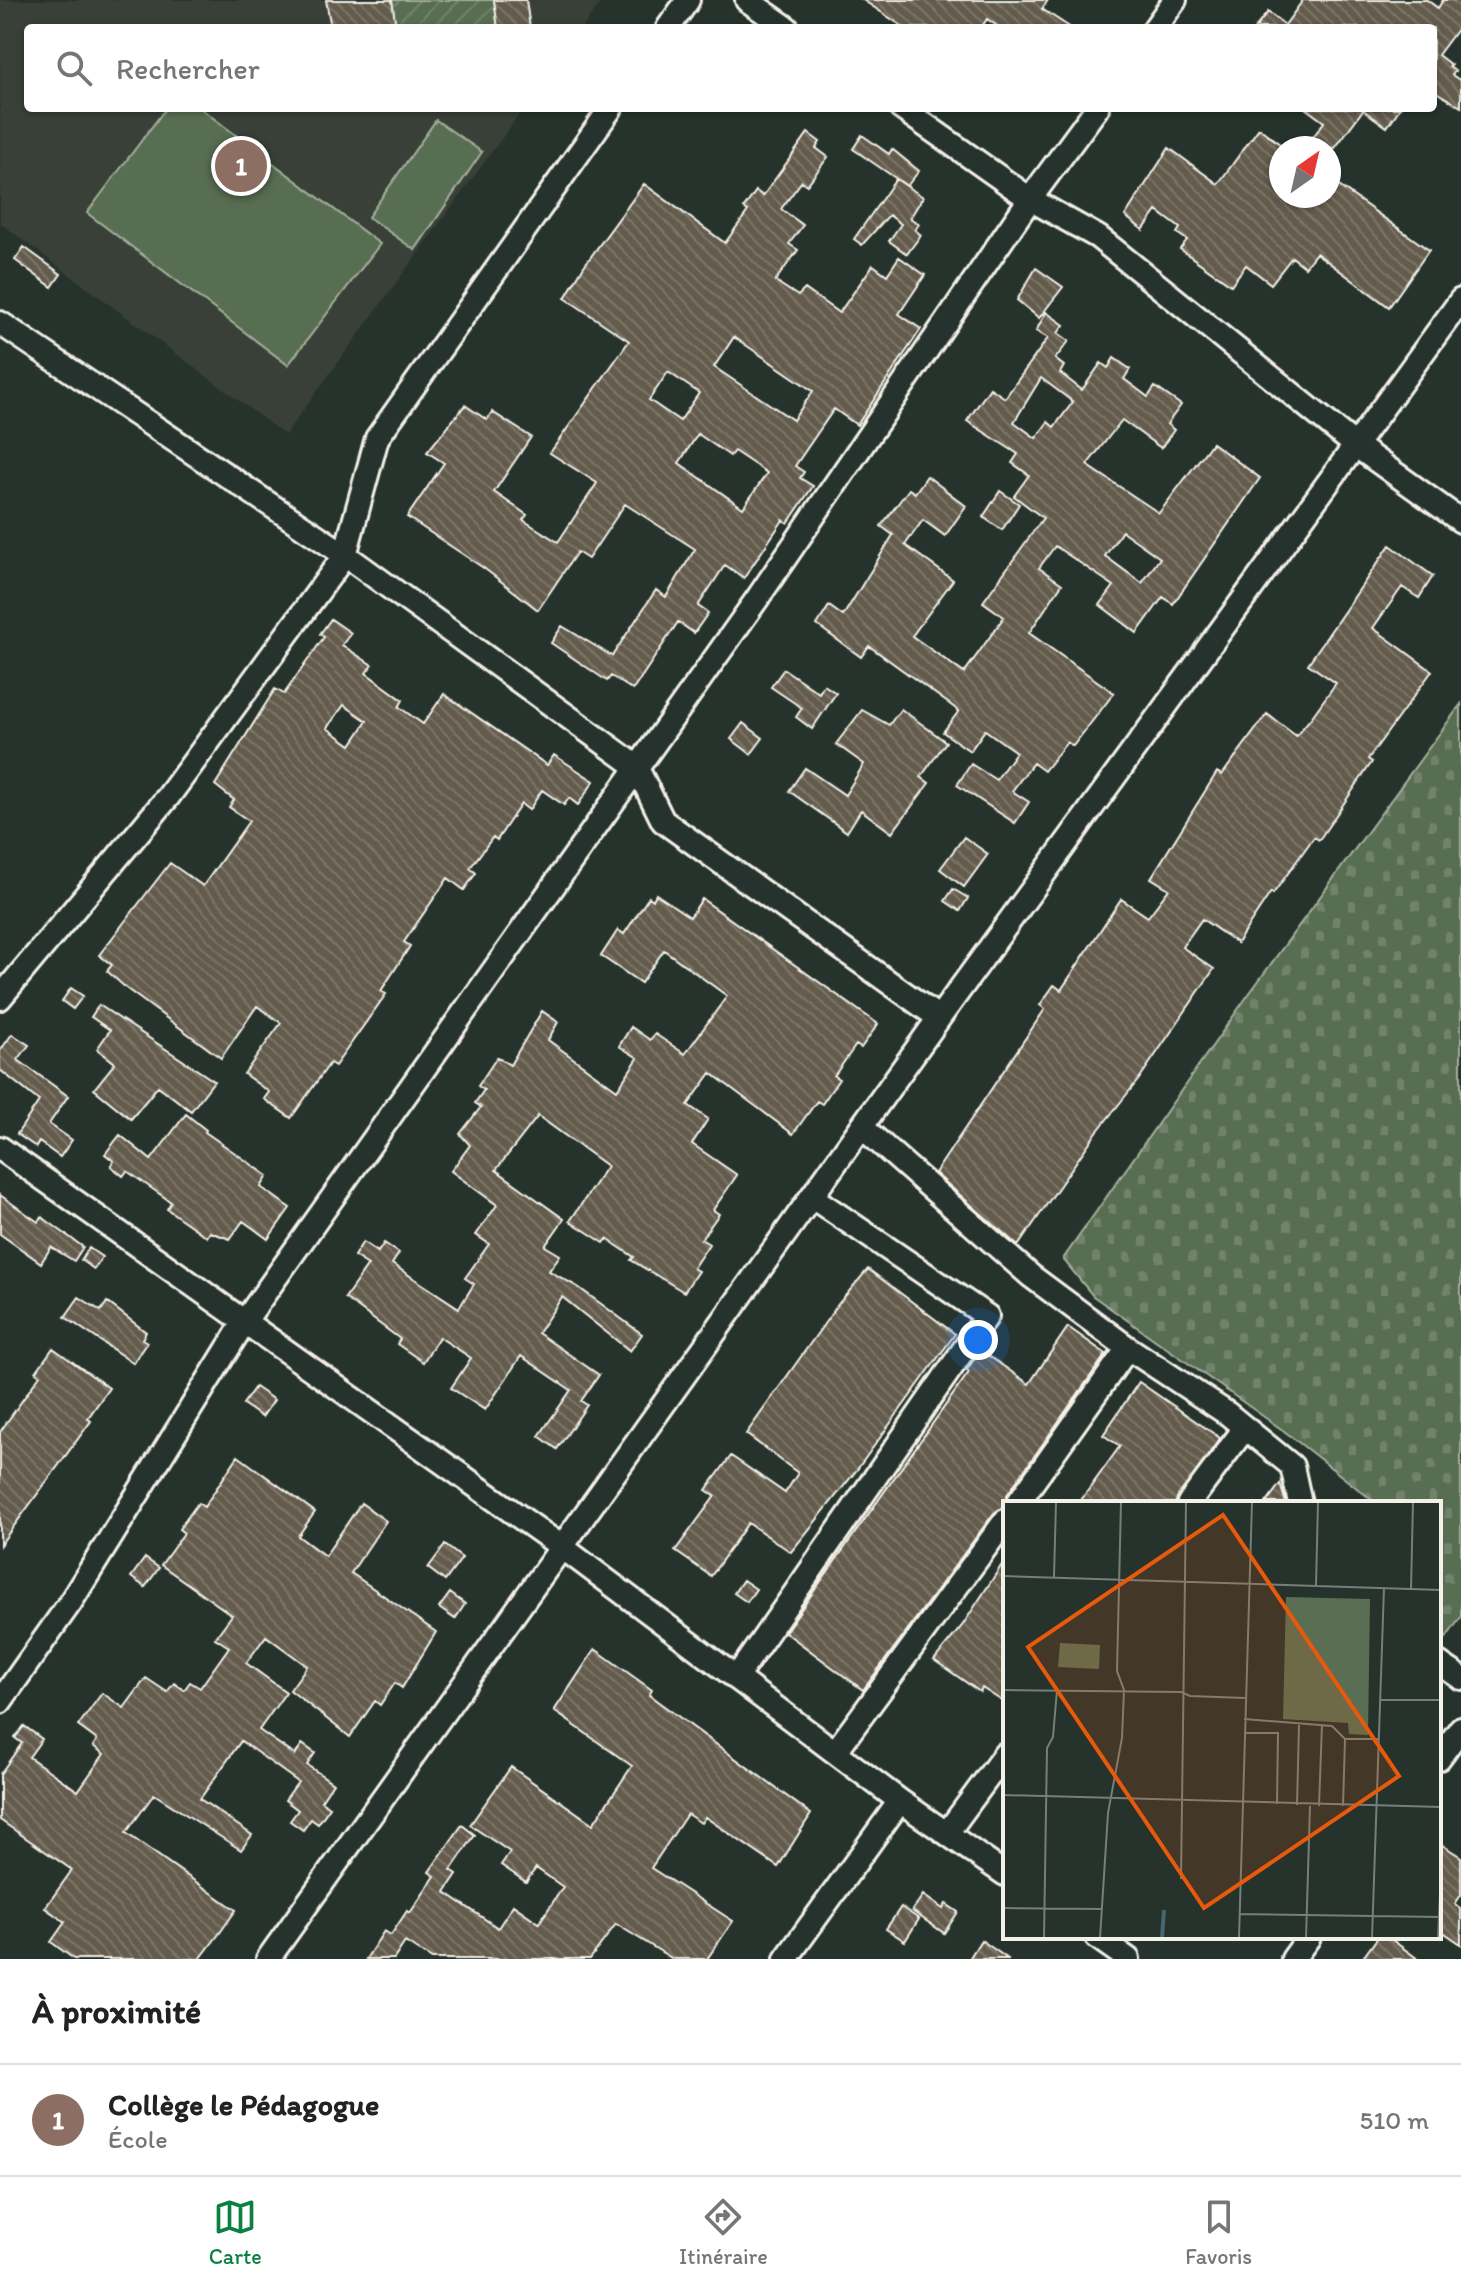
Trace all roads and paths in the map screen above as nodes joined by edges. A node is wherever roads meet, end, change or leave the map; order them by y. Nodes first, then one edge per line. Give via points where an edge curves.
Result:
1 (688, 0) edge
2 (747, 0) edge
3 (1175, 0) edge
4 (671, 24) edge
5 (781, 24) edge
6 (1158, 24) edge
7 (608, 112) edge
8 (907, 112) edge
9 (1094, 112) edge
10 (1030, 199) junction
11 (1461, 300) edge
12 (0, 323) edge
13 (1355, 445) junction
14 (1461, 521) edge
15 (345, 555) junction
16 (636, 766) junction
17 (0, 998) edge
18 (939, 1018) junction
19 (862, 1127) junction
20 (0, 1148) edge
21 (812, 1197) junction
22 (245, 1321) junction
23 (1128, 1348) junction
24 (1245, 1428) junction
25 (1019, 1501) edge
26 (1190, 1501) edge
27 (1300, 1501) edge
28 (1003, 1524) edge
29 (562, 1547) junction
30 (1441, 1664) edge
31 (736, 1678) junction
32 (1461, 1678) edge
33 (0, 1702) edge
34 (1461, 1728) edge
35 (835, 1752) junction
36 (1441, 1755) edge
37 (1003, 1757) edge
38 (900, 1801) junction
39 (947, 1833) junction
40 (1003, 1873) edge
41 (1100, 1939) edge
42 (1308, 1939) edge
43 (268, 1959) edge
44 (786, 1959) edge
45 (1128, 1959) edge
46 (1293, 1959) edge

1 - 4 street
2 - 5 street
3 - 6 street
7 - 15 street via 377,438
8 - 10 street
9 - 10 street
10 - 13 street via 1098,237
10 - 16 street via 766,586
11 - 13 street
12 - 15 street
13 - 14 street
13 - 18 street
15 - 16 street
15 - 17 street via 168,797
16 - 18 street via 663,821
16 - 22 street
18 - 19 street
19 - 21 street
19 - 23 street via 1031,1276
20 - 22 street
21 - 29 street
21 - 31 street via 987,1316
22 - 29 street
22 - 33 street via 70,1603
23 - 24 street
23 - 25 street
24 - 26 street
24 - 27 street via 1292,1466
28 - 35 street
29 - 31 street
29 - 43 street
30 - 32 street
31 - 35 street
34 - 36 street
35 - 38 street
37 - 39 street
38 - 39 street
38 - 44 street
39 - 40 street
41 - 45 street
42 - 46 street

